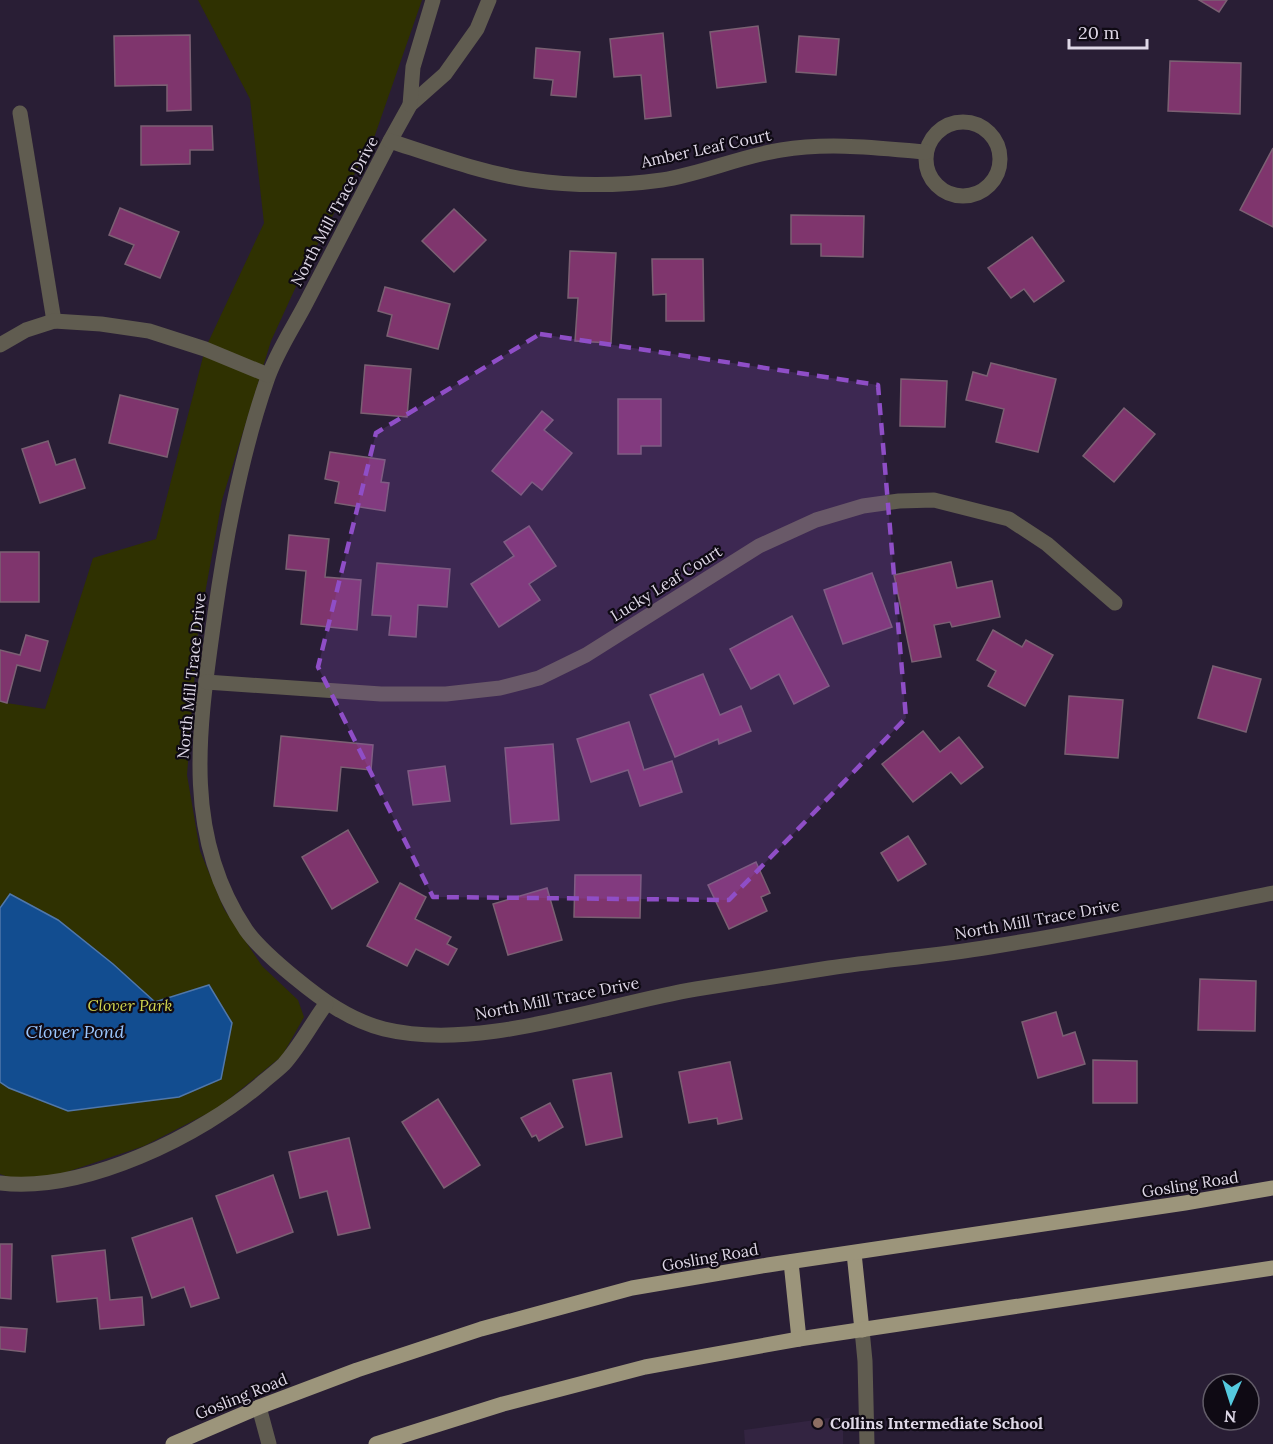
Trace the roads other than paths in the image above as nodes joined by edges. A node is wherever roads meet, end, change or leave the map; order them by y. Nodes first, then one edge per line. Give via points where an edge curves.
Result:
1 (433, 0) edge
2 (489, 0) edge
3 (410, 105) junction
4 (20, 113) dead end
5 (390, 141) junction
6 (926, 152) junction
7 (54, 321) junction
8 (0, 345) edge
9 (268, 375) junction
10 (1115, 603) dead end
11 (206, 682) junction
12 (1273, 893) edge
13 (326, 1004) junction
14 (0, 1183) edge
15 (1273, 1188) edge
16 (854, 1253) junction
17 (791, 1262) junction
18 (1273, 1268) edge
19 (862, 1330) junction
20 (799, 1339) junction
21 (259, 1407) junction
22 (173, 1444) edge
23 (269, 1444) edge
24 (376, 1444) edge
25 (867, 1444) edge

1 - 3 street, North Mill Trace Drive via 413,67
2 - 3 street, North Mill Trace Drive via 477,29 445,74
3 - 5 street, North Mill Trace Drive
4 - 7 street
5 - 6 street, Amber Leaf Court via 483,170 530,180 582,184 663,179 779,150 816,146
5 - 9 street, North Mill Trace Drive
6 - 6 street via 930,176 938,186 954,194 973,195 984,190 999,170 998,146 992,135 972,123 948,124 930,140
7 - 8 street via 26,330
7 - 9 street via 149,331
9 - 11 street, North Mill Trace Drive via 242,466 224,554
10 - 11 street, Lucky Leaf Court via 1047,544 1009,519 934,500 899,501 863,506 816,520 759,546 586,656 539,678 500,688 446,694 381,694
11 - 13 street, North Mill Trace Drive via 199,779 214,862 248,932 279,965
12 - 13 street, North Mill Trace Drive via 989,947 688,990 503,1030 449,1035 385,1029
13 - 14 street via 284,1064 240,1102 190,1132 140,1157 86,1174 48,1183
15 - 16 main road, Gosling Road
16 - 17 main road, Gosling Road
16 - 19 main road
17 - 20 main road
17 - 21 main road, Gosling Road via 632,1288 491,1326
18 - 19 main road
19 - 20 main road
19 - 25 street
20 - 24 main road via 645,1367 503,1404
21 - 22 main road, Gosling Road
21 - 23 street

